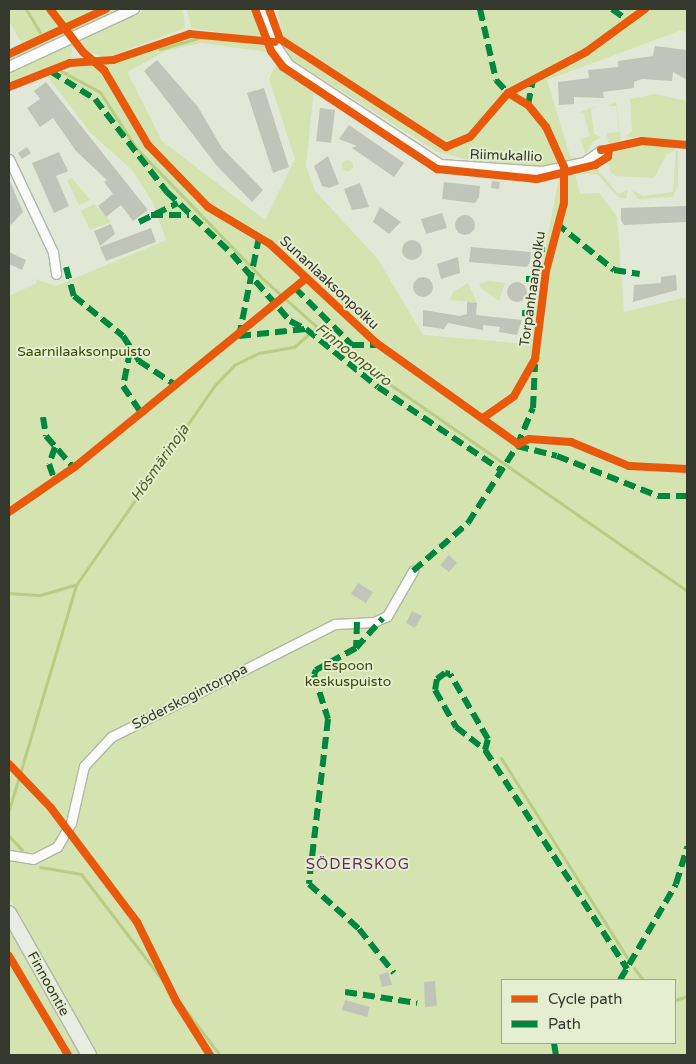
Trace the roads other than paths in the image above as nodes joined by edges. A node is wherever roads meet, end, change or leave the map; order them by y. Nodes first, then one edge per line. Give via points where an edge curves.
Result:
1 (134, 9) edge
2 (262, 9) edge
3 (9, 67) edge
4 (601, 150) dead end
5 (9, 159) edge
6 (56, 274) dead end
7 (413, 571) dead end
8 (9, 855) edge
9 (9, 913) edge
10 (89, 1055) edge

1 - 3 street
2 - 4 street, Riimukallio via 274,43 288,64 440,164 542,171 584,162
5 - 6 street via 53,252
7 - 8 street, Söderskogintorppa via 386,616 374,622 336,624 111,737 84,766 71,823 57,847 33,859
9 - 10 main road, Finnoontie

